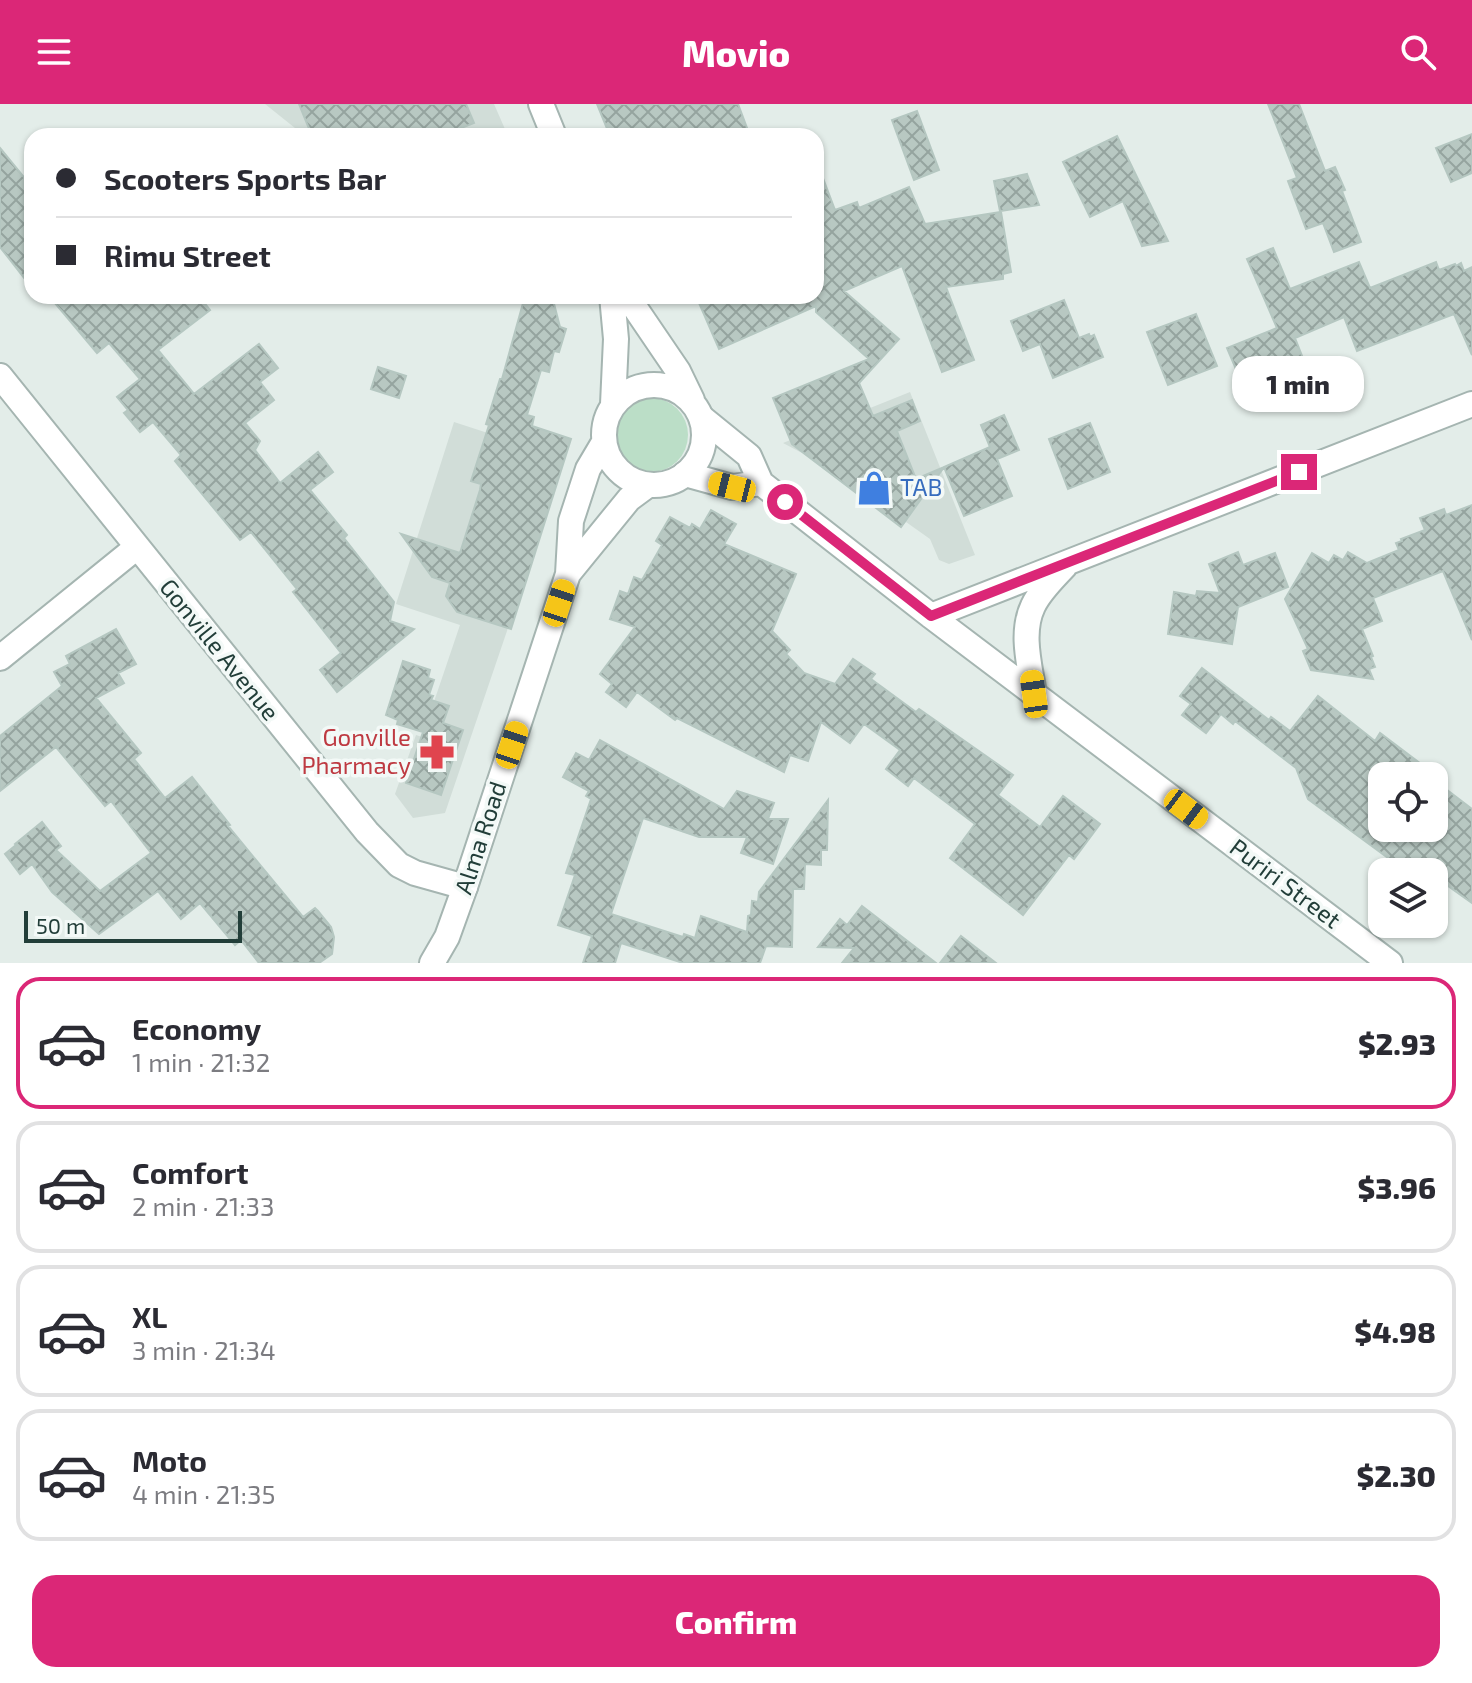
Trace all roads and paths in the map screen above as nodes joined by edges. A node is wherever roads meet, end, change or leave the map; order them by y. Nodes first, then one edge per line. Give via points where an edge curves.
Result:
1 (541, 104) edge
2 (551, 128) edge
3 (613, 304) edge
4 (632, 304) edge
5 (0, 376) edge
6 (613, 404) junction
7 (1472, 404) edge
8 (698, 411) junction
9 (604, 442) junction
10 (685, 474) junction
11 (761, 483) junction
12 (648, 485) junction
13 (137, 547) junction
14 (1069, 562) junction
15 (568, 574) junction
16 (931, 616) junction
17 (0, 658) edge
18 (1034, 694) junction
19 (465, 887) junction
20 (432, 963) edge
21 (1390, 963) edge

1 - 2 street
3 - 6 street
4 - 8 street
5 - 13 street, Gonville Avenue
6 - 8 street via 639,387 654,385 683,393
6 - 9 street
7 - 14 street
8 - 10 street via 702,448
8 - 11 street, Puriri Street via 749,456
9 - 12 street via 619,471
9 - 15 street, Alma Road via 588,469 571,521
10 - 11 street via 732,487
10 - 12 street
11 - 16 street, Puriri Street
12 - 15 street, Alma Road via 629,499
13 - 17 street
13 - 19 street, Gonville Avenue via 389,855 415,873
14 - 16 street
14 - 18 street via 1033,607 1027,646
15 - 19 street, Alma Road
16 - 18 street, Puriri Street
18 - 21 street, Puriri Street
19 - 20 street, Alma Road

